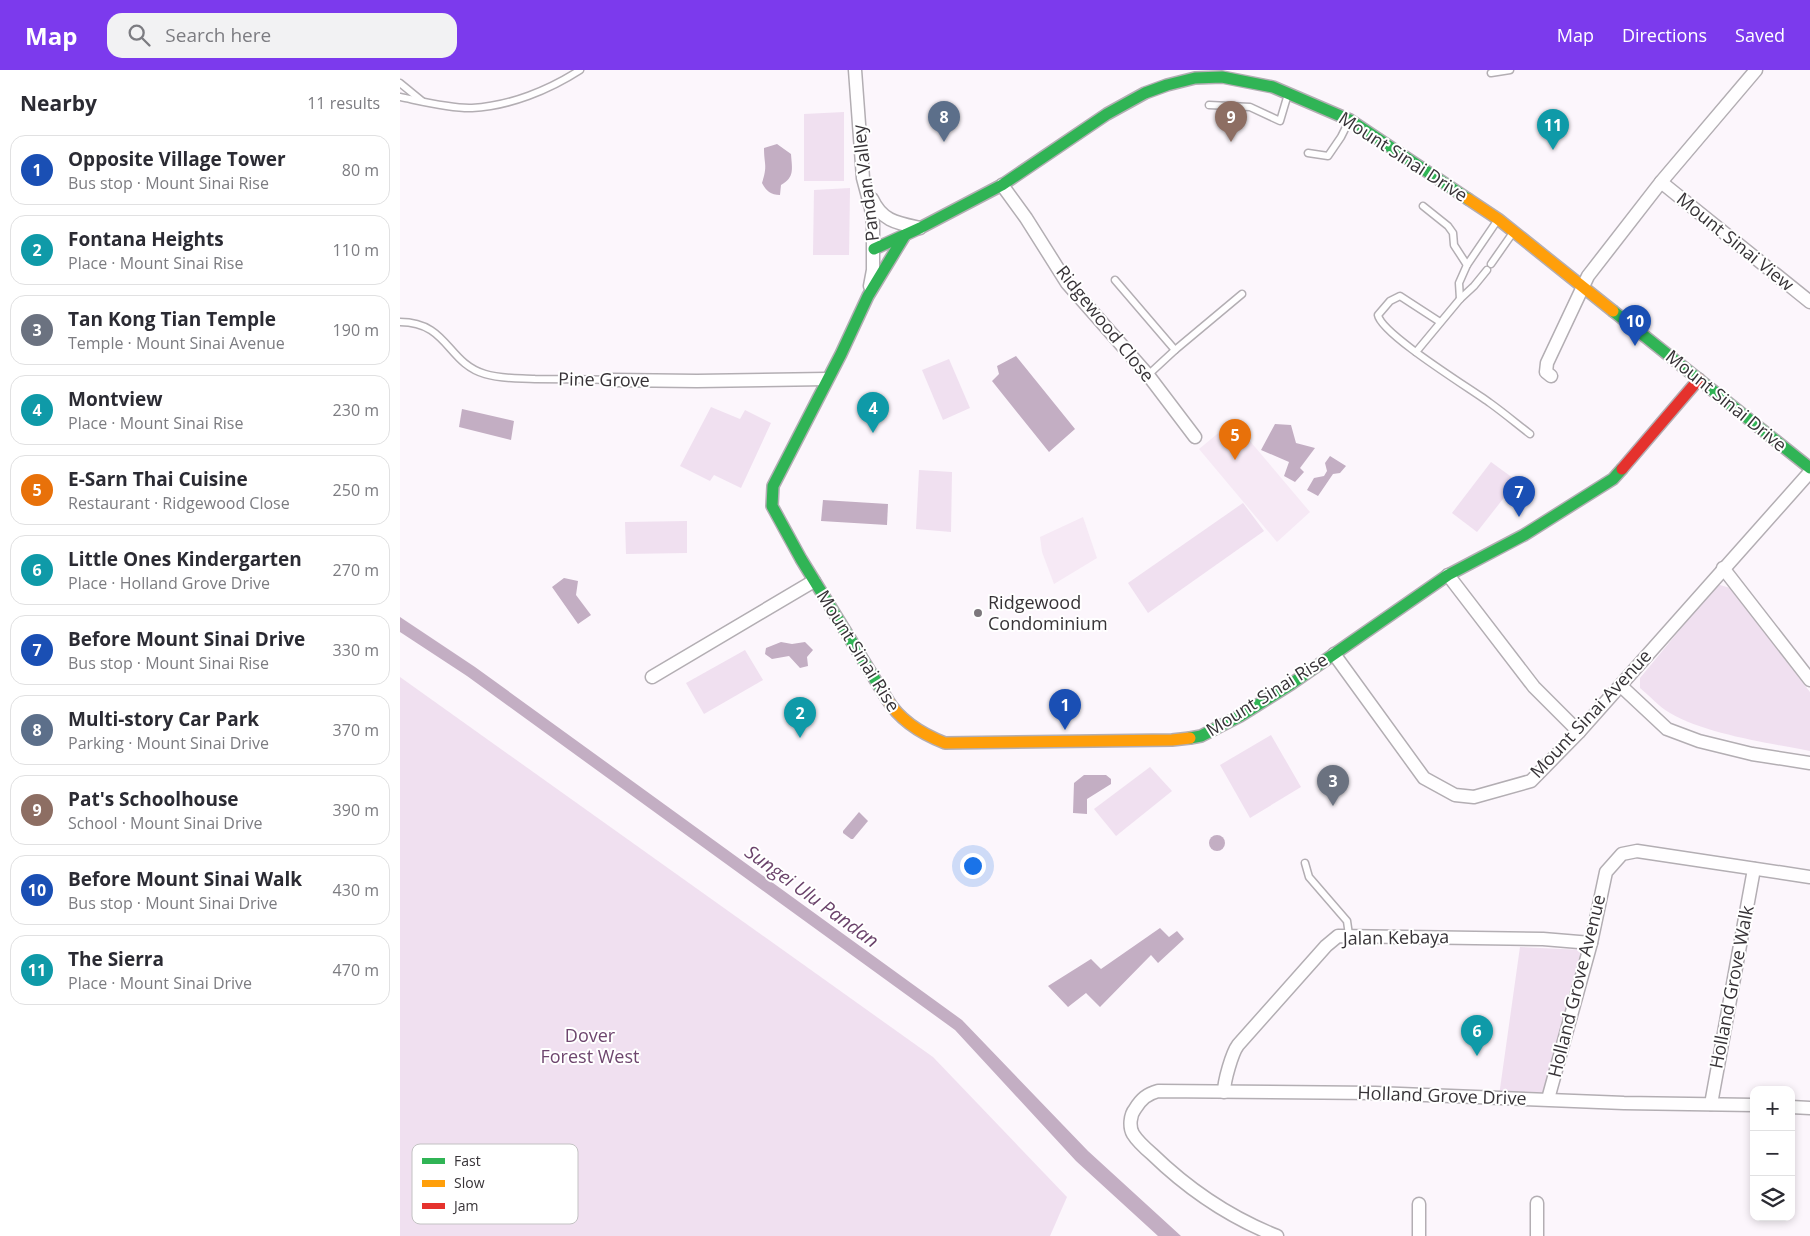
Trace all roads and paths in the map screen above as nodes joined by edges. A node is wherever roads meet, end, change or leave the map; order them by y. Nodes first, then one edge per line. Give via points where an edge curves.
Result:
1 (580, 70) edge
2 (854, 70) edge
3 (1510, 70) edge
4 (1756, 70) edge
5 (1491, 73) dead end
6 (400, 83) edge
7 (1289, 93) junction
8 (400, 97) edge
9 (423, 102) junction
10 (1209, 105) dead end
11 (1350, 120) junction
12 (1308, 153) dead end
13 (863, 178) junction
14 (1661, 182) junction
15 (1002, 185) junction
16 (1423, 206) dead end
17 (1498, 219) junction
18 (920, 228) junction
19 (1514, 230) junction
20 (906, 235) junction
21 (874, 249) junction
22 (1467, 265) junction
23 (1115, 280) dead end
24 (1584, 286) junction
25 (1242, 294) dead end
26 (868, 296) junction
27 (1460, 299) junction
28 (1810, 302) edge
29 (400, 322) edge
30 (1440, 322) junction
31 (1175, 350) junction
32 (1416, 352) junction
33 (1148, 375) junction
34 (1551, 376) dead end
35 (827, 379) junction
36 (1699, 379) junction
37 (612, 380) joint
38 (1530, 434) dead end
39 (1195, 437) dead end
40 (1810, 470) edge
41 (1724, 568) junction
42 (1448, 575) junction
43 (814, 581) junction
44 (1334, 654) junction
45 (652, 676) dead end
46 (1810, 680) edge
47 (1621, 686) junction
48 (1579, 732) junction
49 (1810, 763) edge
50 (1305, 862) dead end
51 (1754, 869) junction
52 (1810, 877) edge
53 (1349, 935) junction
54 (1590, 943) junction
55 (1224, 1092) junction
56 (1548, 1099) junction
57 (1710, 1104) junction
58 (1750, 1105) edge
59 (1795, 1107) edge
60 (1810, 1108) edge
61 (1537, 1203) dead end
62 (1419, 1204) dead end
63 (1277, 1236) edge
64 (1419, 1236) edge
65 (1538, 1236) edge

1 - 9 lane via 537,93 502,103 472,108
2 - 13 street, Pandan Valley
3 - 5 lane
4 - 14 street
6 - 9 lane
7 - 10 lane via 1280,121 1250,107
7 - 11 street, Mount Sinai Drive
7 - 15 street, Mount Sinai Drive via 1273,86 1222,76 1167,85 1107,114
8 - 9 lane
11 - 12 lane via 1328,156
11 - 17 street, Mount Sinai Drive
13 - 18 street via 878,210 898,223
13 - 21 street, Pandan Valley via 871,208
14 - 24 street via 1588,276
14 - 28 street, Mount Sinai View
15 - 18 street, Mount Sinai Drive
15 - 33 street, Ridgewood Close via 1068,282
16 - 22 lane via 1448,226 1453,233 1454,245
17 - 19 street, Mount Sinai Drive
17 - 22 lane
18 - 20 street, Mount Sinai Drive
19 - 24 street, Mount Sinai Drive
19 - 27 lane via 1489,267
20 - 21 street, Mount Sinai Drive
20 - 26 street
21 - 26 street, Pandan Valley via 874,270
22 - 27 lane via 1459,283
23 - 31 lane
24 - 34 street via 1547,363 1546,372
24 - 36 street, Mount Sinai Drive
25 - 31 lane
26 - 35 street, Mount Sinai Rise
27 - 30 lane
29 - 37 lane, Pine Grove via 419,323 434,331 463,361 485,374 505,378
30 - 32 lane
30 - 32 lane via 1400,296 1381,310 1378,315 1381,324
31 - 33 lane
32 - 38 lane
33 - 39 street, Ridgewood Close
35 - 37 street, Pine Grove
35 - 43 street, Mount Sinai Rise via 773,486 771,502
36 - 40 street, Mount Sinai Drive
36 - 42 street, Mount Sinai Rise via 1613,479 1524,535
40 - 41 street, Mount Sinai Avenue
41 - 46 street
41 - 47 street, Mount Sinai Avenue
42 - 44 street, Mount Sinai Rise
42 - 48 street via 1534,686
43 - 44 street, Mount Sinai Rise via 893,709 905,722 945,743 1053,746 1201,736 1240,716
43 - 45 street, Mount Sinai Rise
44 - 48 street, Mount Sinai Avenue via 1424,778 1455,795 1474,797 1532,781
47 - 48 street, Mount Sinai Avenue
47 - 49 street via 1667,729 1752,754
50 - 53 lane via 1309,877 1347,921
51 - 52 street
51 - 54 street, Holland Grove Avenue via 1636,852 1622,854 1606,872
51 - 57 street, Holland Grove Walk
53 - 54 street, Jalan Kebaya
53 - 55 street, Jalan Kebaya via 1338,936 1326,946 1238,1045 1233,1052
54 - 56 street, Holland Grove Avenue
55 - 56 street, Holland Grove Drive
55 - 63 street, Holland Grove Drive via 1158,1090 1146,1094 1132,1114 1132,1133 1164,1166 1199,1193
56 - 57 street, Holland Grove Drive
57 - 58 street, Holland Grove Drive
59 - 60 street
61 - 65 street
62 - 64 street

